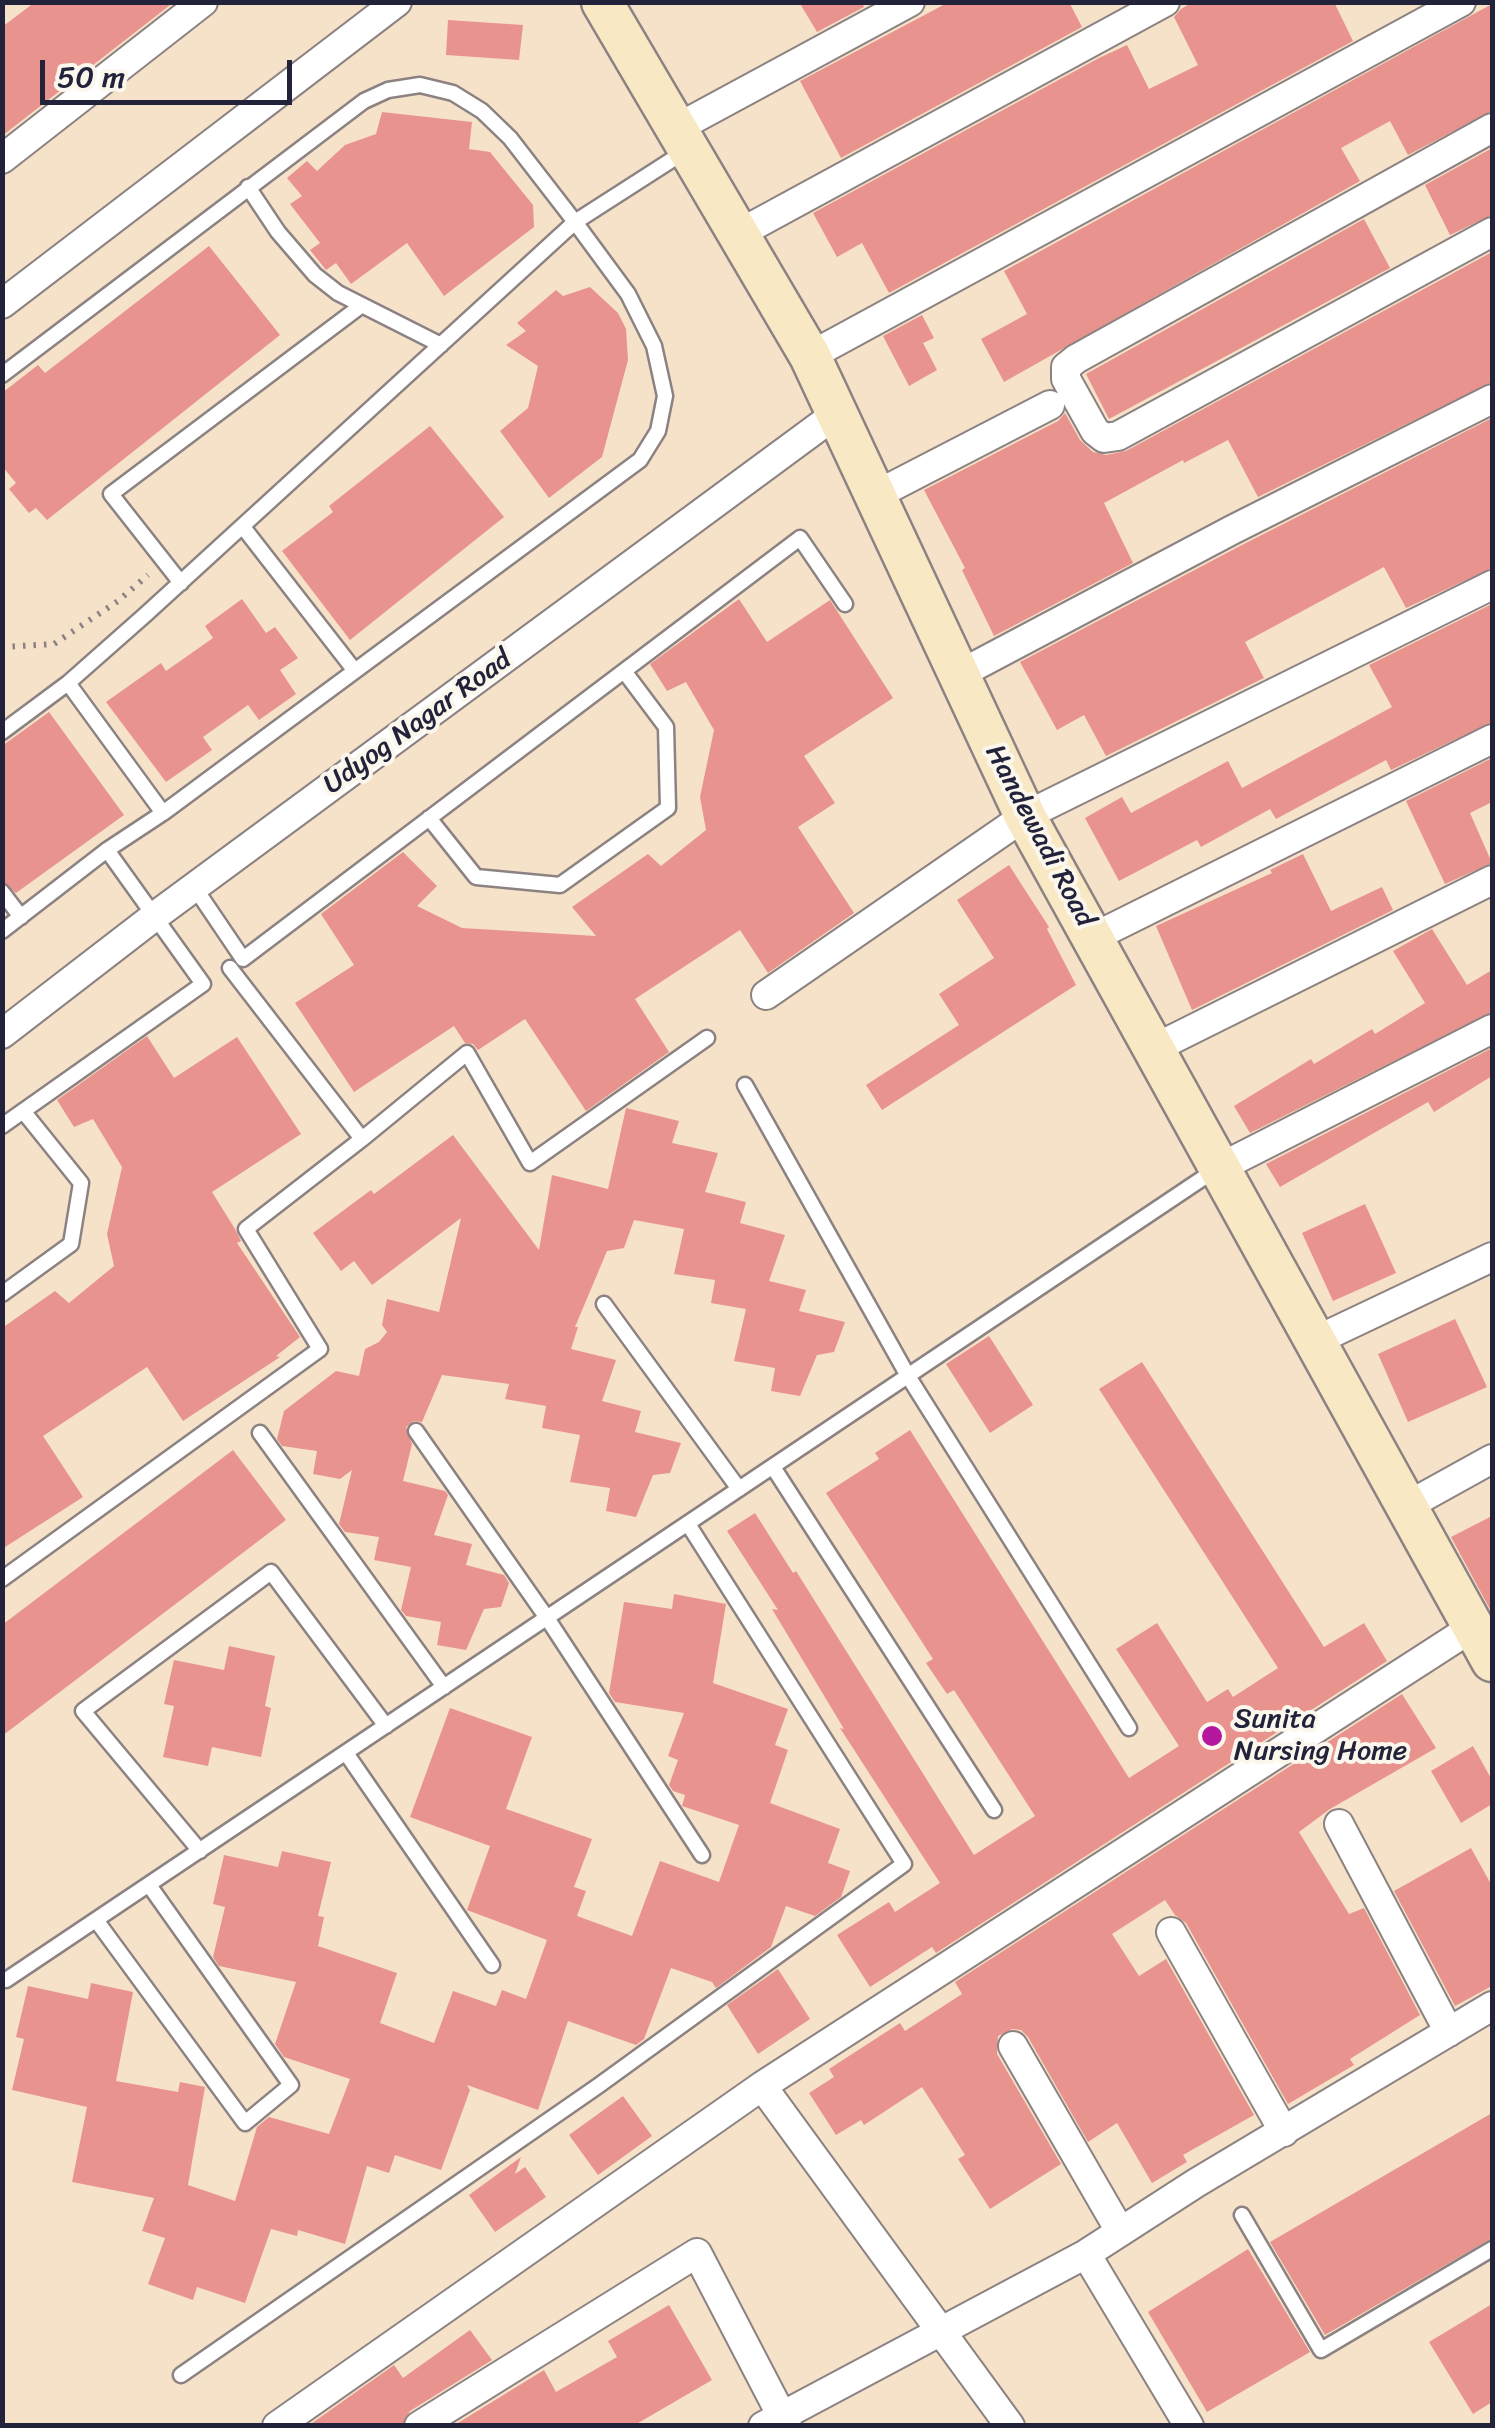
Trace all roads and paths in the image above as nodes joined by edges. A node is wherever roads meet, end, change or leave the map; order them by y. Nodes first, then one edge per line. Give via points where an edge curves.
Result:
1 (203, 2) edge
2 (397, 2) edge
3 (910, 2) edge
4 (1165, 2) edge
5 (1461, 2) edge
6 (608, 5) edge
7 (1492, 128) edge
8 (683, 138) junction
9 (2, 159) edge
10 (248, 187) junction
11 (575, 222) junction
12 (1492, 232) edge
13 (740, 233) junction
14 (2, 304) edge
15 (362, 305) junction
16 (441, 346) junction
17 (810, 356) junction
18 (2, 375) edge
19 (1492, 399) edge
20 (1050, 405) dead end
21 (836, 414) junction
22 (874, 496) junction
23 (243, 527) junction
24 (164, 561) junction
25 (181, 583) junction
26 (1492, 585) edge
27 (845, 604) dead end
28 (2, 647) edge
29 (354, 670) junction
30 (624, 671) junction
31 (958, 675) junction
32 (68, 683) junction
33 (2, 732) edge
34 (1492, 739) edge
35 (162, 813) junction
36 (1025, 816) junction
37 (429, 818) junction
38 (108, 850) junction
39 (1492, 880) edge
40 (195, 888) junction
41 (2, 892) edge
42 (21, 916) junction
43 (156, 916) junction
44 (2, 931) edge
45 (1092, 938) junction
46 (244, 959) junction
47 (230, 968) junction
48 (203, 984) junction
49 (766, 994) dead end
50 (1492, 1029) edge
51 (2, 1034) edge
52 (707, 1038) dead end
53 (1153, 1049) junction
54 (745, 1085) dead end
55 (23, 1111) junction
56 (2, 1126) edge
57 (362, 1138) junction
58 (1219, 1168) junction
59 (1492, 1257) edge
60 (2, 1294) edge
61 (604, 1304) dead end
62 (1315, 1341) junction
63 (908, 1376) junction
64 (416, 1431) dead end
65 (260, 1433) dead end
66 (1492, 1459) edge
67 (773, 1467) junction
68 (739, 1489) junction
69 (1408, 1506) junction
70 (688, 1524) junction
71 (2, 1579) edge
72 (547, 1618) junction
73 (1486, 1645) edge
74 (444, 1687) junction
75 (386, 1726) junction
76 (1129, 1728) dead end
77 (346, 1753) junction
78 (994, 1810) dead end
79 (1338, 1824) dead end
80 (200, 1851) junction
81 (702, 1855) dead end
82 (149, 1885) junction
83 (96, 1920) junction
84 (1172, 1932) dead end
85 (492, 1966) dead end
86 (6, 1980) dead end
87 (1492, 2006) edge
88 (1450, 2032) junction
89 (1013, 2046) dead end
90 (762, 2086) junction
91 (1284, 2132) junction
92 (1242, 2215) dead end
93 (1120, 2231) junction
94 (1492, 2248) edge
95 (1086, 2254) junction
96 (942, 2331) junction
97 (181, 2375) dead end
98 (777, 2422) edge
99 (277, 2426) edge
100 (419, 2426) edge
101 (1010, 2426) edge
102 (1188, 2426) edge

1 - 9 street
2 - 14 street
3 - 8 street
4 - 13 street
5 - 17 street
6 - 8 main road, Handewadi Road
7 - 12 street via 1076,359 1066,367 1066,378 1095,431 1118,436
8 - 11 lane
8 - 13 main road, Handewadi Road
10 - 11 lane via 364,101 420,85 453,93 482,111
10 - 15 lane via 315,275
10 - 18 lane
11 - 16 lane
11 - 29 lane via 628,294 654,346 665,396 658,431 640,460
13 - 17 main road, Handewadi Road
15 - 16 lane
15 - 24 lane via 111,494
16 - 23 lane
17 - 21 main road, Handewadi Road
19 - 31 street
20 - 22 street
21 - 22 main road, Handewadi Road
21 - 40 street, Udyog Nagar Road
22 - 31 main road, Handewadi Road
23 - 25 lane
23 - 29 lane
24 - 25 lane
24 - 28 path via 54,644
25 - 32 lane
26 - 36 street
27 - 30 lane via 800,538
29 - 35 lane
30 - 37 lane
30 - 37 lane via 666,726 668,808 560,885 476,877
31 - 36 main road, Handewadi Road
32 - 33 lane
32 - 35 lane
34 - 45 street
35 - 38 lane
36 - 45 main road, Handewadi Road
36 - 49 street
37 - 46 lane
38 - 42 lane
38 - 43 lane
39 - 53 street
40 - 43 street, Udyog Nagar Road
40 - 46 lane
41 - 42 lane
42 - 44 lane
43 - 48 lane
43 - 51 street, Udyog Nagar Road
45 - 53 main road, Handewadi Road
46 - 47 lane
47 - 48 lane
47 - 57 lane
48 - 55 lane
50 - 58 street
52 - 57 lane via 530,1163 467,1053
53 - 58 main road, Handewadi Road
54 - 63 lane
55 - 56 lane
55 - 60 lane via 80,1183 71,1244
57 - 71 lane via 246,1229 320,1349
58 - 62 main road, Handewadi Road
58 - 63 lane
59 - 62 street
61 - 68 lane
62 - 69 main road, Handewadi Road
63 - 67 lane
63 - 76 lane
64 - 72 lane
65 - 74 lane
66 - 69 street
67 - 68 lane
67 - 78 lane
68 - 70 lane
69 - 73 main road, Handewadi Road
70 - 72 lane
70 - 97 lane via 904,1864 614,2076
72 - 74 lane
72 - 81 lane
73 - 90 street
74 - 75 lane
75 - 77 lane
75 - 80 lane via 271,1572 83,1710
77 - 80 lane
77 - 85 lane
79 - 88 street
80 - 82 lane
82 - 83 lane
82 - 83 lane via 291,2085 245,2123
83 - 86 lane
84 - 91 street
87 - 88 street
88 - 91 street
89 - 93 street
90 - 96 street
90 - 99 street
91 - 93 street
92 - 94 lane via 1321,2350
93 - 95 street
95 - 96 street
95 - 102 street
96 - 98 street
96 - 101 street
98 - 100 street via 698,2253

